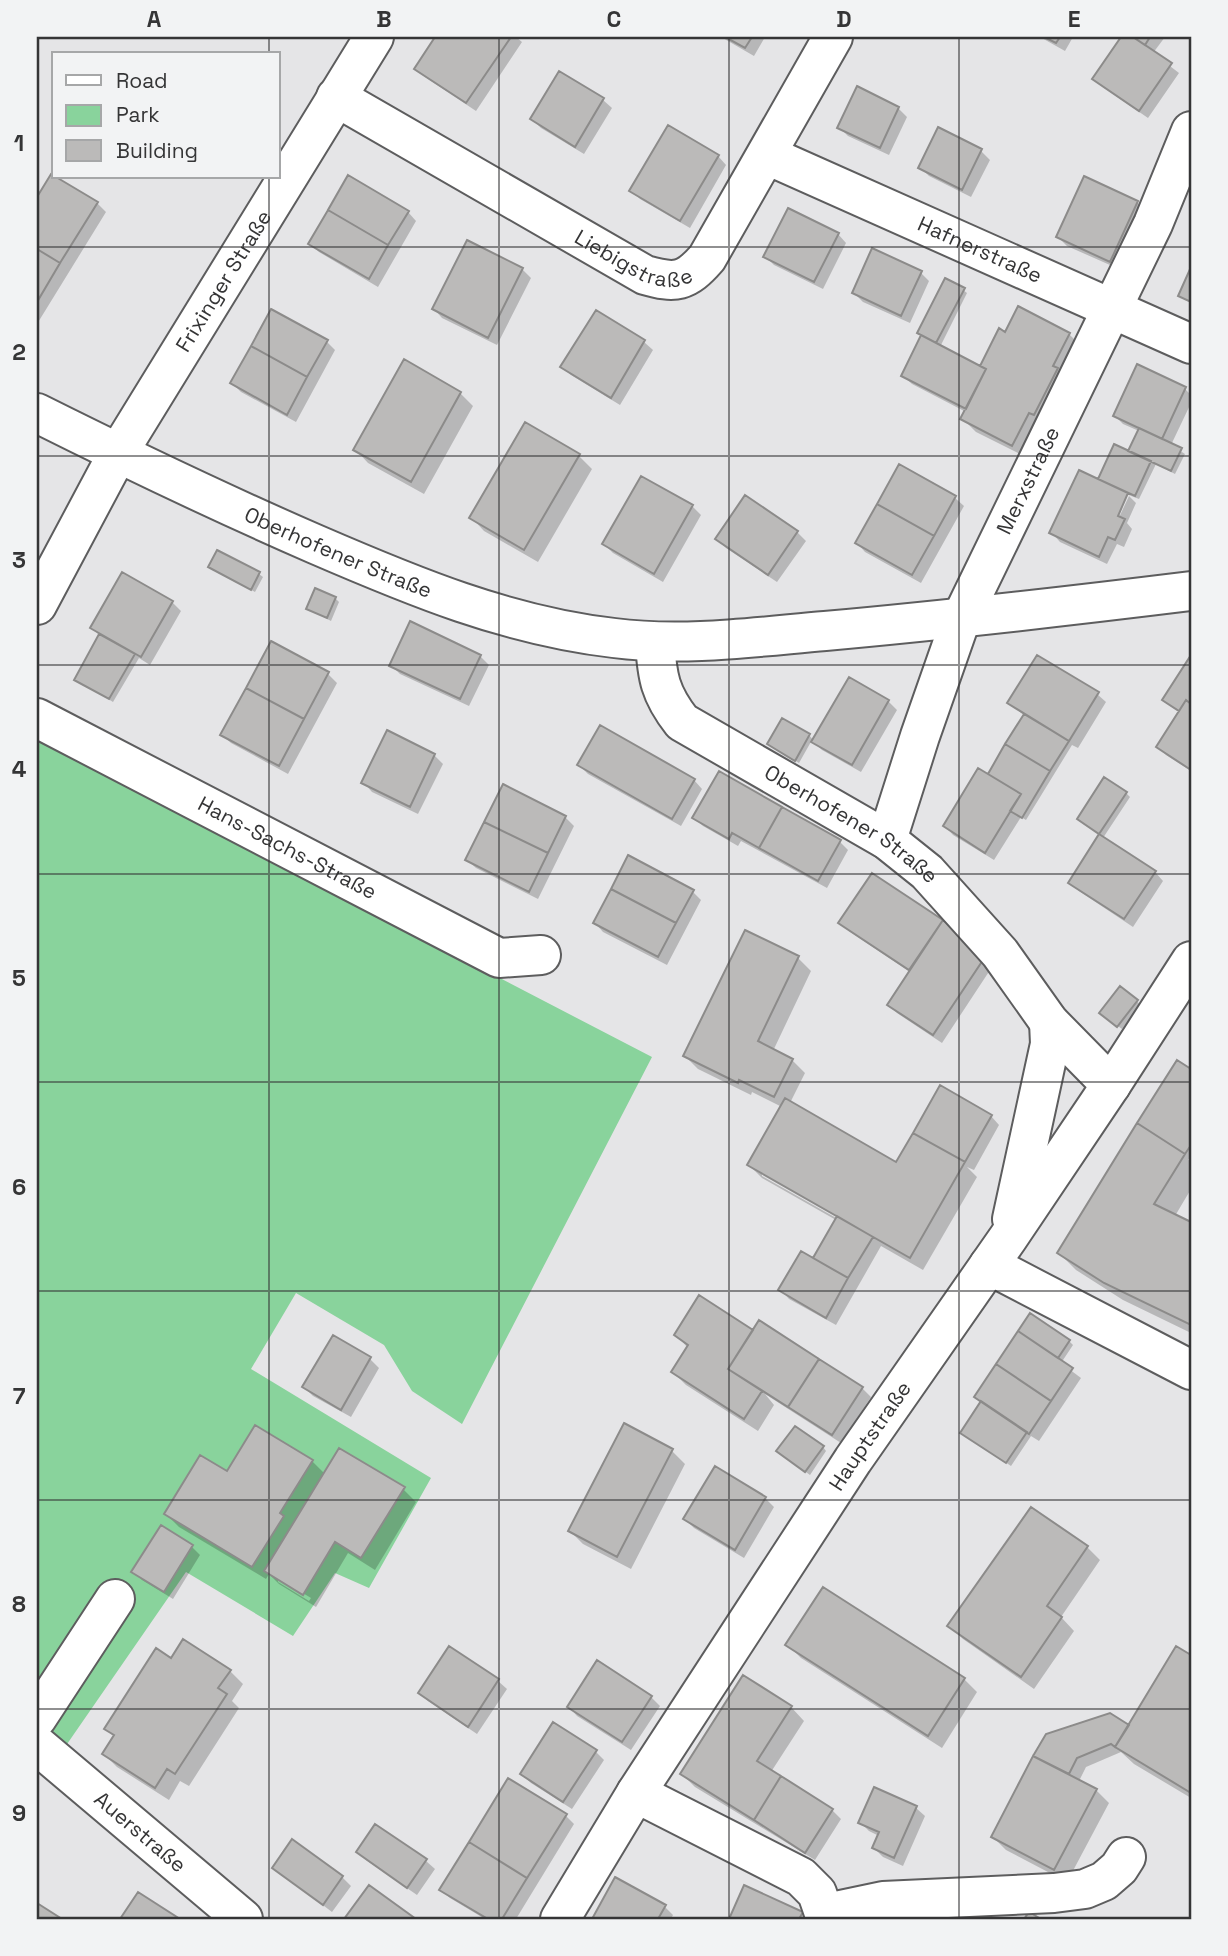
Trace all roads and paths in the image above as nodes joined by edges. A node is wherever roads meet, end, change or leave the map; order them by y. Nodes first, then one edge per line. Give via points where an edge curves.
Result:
1 (374, 37) edge
2 (833, 37) edge
3 (336, 97) junction
4 (1191, 131) edge
5 (767, 155) junction
6 (1111, 307) junction
7 (1191, 344) edge
8 (37, 413) edge
9 (118, 453) junction
10 (1191, 591) edge
11 (37, 606) edge
12 (961, 619) junction
13 (655, 642) junction
14 (37, 718) edge
15 (887, 840) junction
16 (541, 955) dead end
17 (1191, 961) edge
18 (1049, 1022) junction
19 (1111, 1085) junction
20 (998, 1251) junction
21 (1191, 1370) edge
22 (115, 1599) dead end
23 (37, 1718) edge
24 (37, 1745) edge
25 (636, 1793) junction
26 (1126, 1857) dead end
27 (826, 1916) edge
28 (243, 1919) edge
29 (560, 1919) edge

1 - 3 street, Frixinger Straße
2 - 5 street, Liebigstraße
3 - 5 street, Liebigstraße via 663,281 692,275 707,258
3 - 9 street, Frixinger Straße
4 - 6 street, Merxstraße via 1153,224
5 - 6 street, Hafnerstraße
6 - 7 street, Hafnerstraße
6 - 12 street, Merxstraße
8 - 9 street, Oberhofener Straße
9 - 11 street, Frixinger Straße
9 - 13 street, Oberhofener Straße via 241,512 451,600 513,620
10 - 12 street, Oberhofener Straße
12 - 13 street, Oberhofener Straße
12 - 15 street, Merxstraße
13 - 15 street, Oberhofener Straße via 661,689 682,722
14 - 16 street, Hans-Sachs-Straße via 499,958
15 - 18 street, Oberhofener Straße via 927,872 1000,953
17 - 19 street, Hauptstraße
18 - 19 street, Oberhofener Straße
18 - 20 street via 1050,1044
19 - 20 street, Hauptstraße
20 - 21 street
20 - 25 street, Hauptstraße via 853,1460
22 - 23 street
24 - 28 street, Auerstraße
25 - 27 street via 800,1877 817,1893
25 - 29 street, Hauptstraße
26 - 27 street via 1104,1881 1085,1889 883,1901

